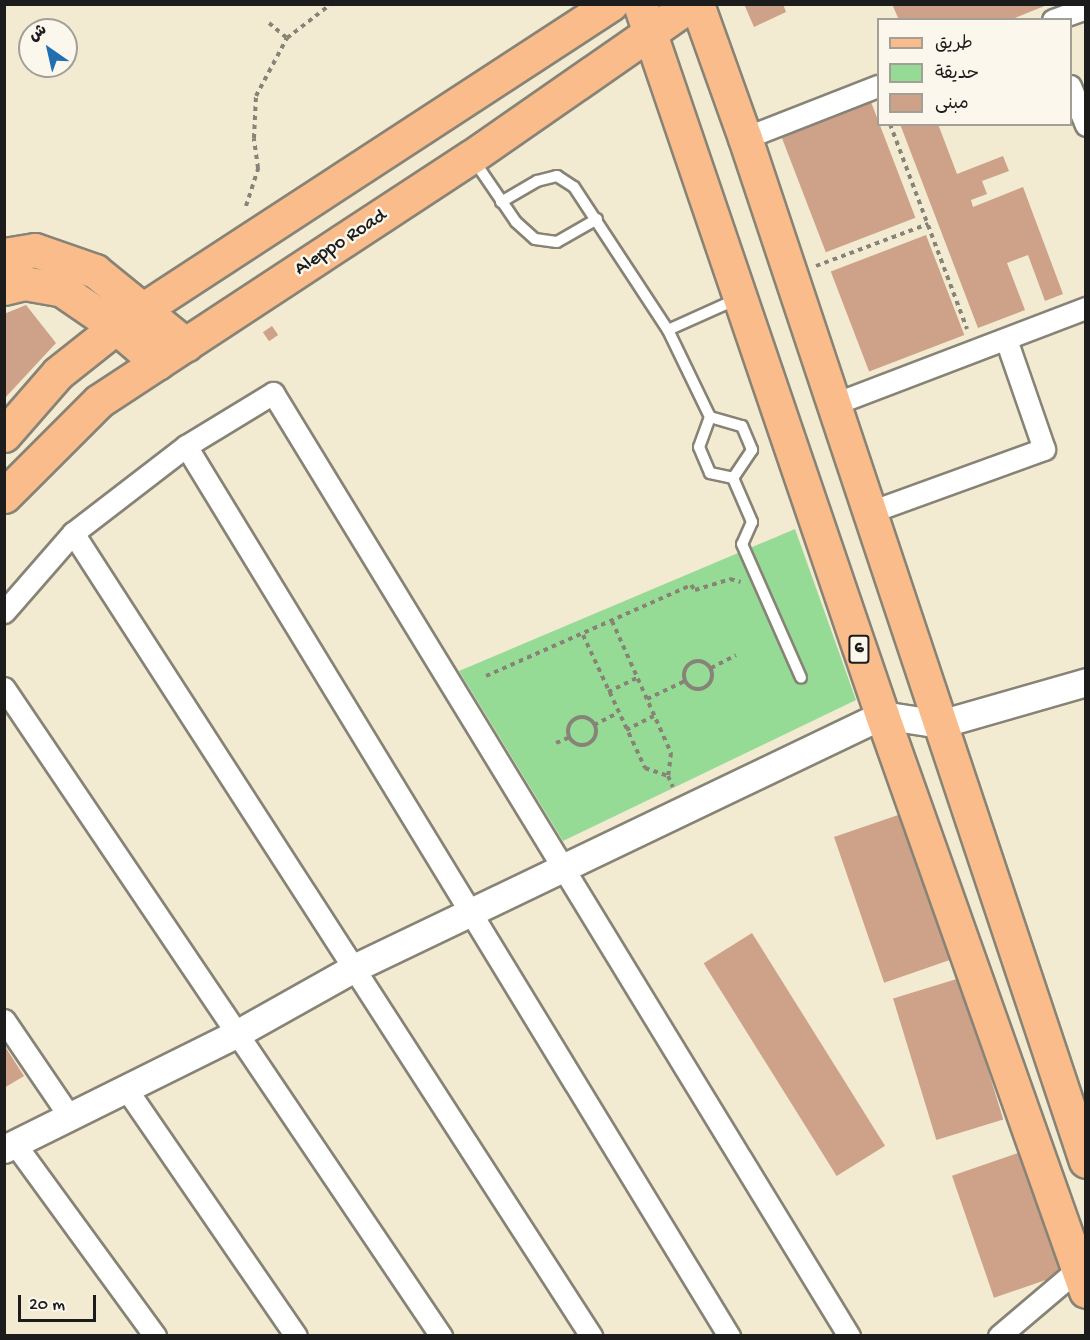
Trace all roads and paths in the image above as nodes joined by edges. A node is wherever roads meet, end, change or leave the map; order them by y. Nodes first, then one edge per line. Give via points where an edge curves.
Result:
1 (331, 4) edge
2 (691, 4) edge
3 (697, 4) edge
4 (1086, 8) edge
5 (595, 9) edge
6 (644, 18) edge
7 (1058, 18) edge
8 (269, 23) dead end
9 (287, 38) junction
10 (877, 87) edge
11 (1072, 89) edge
12 (1086, 125) edge
13 (891, 126) edge
14 (745, 138) junction
15 (471, 157) junction
16 (501, 202) junction
17 (597, 219) junction
18 (928, 224) junction
19 (251, 239) junction
20 (4, 255) edge
21 (790, 276) junction
22 (4, 288) edge
23 (739, 298) junction
24 (1086, 308) edge
25 (143, 309) junction
26 (116, 327) junction
27 (668, 330) junction
28 (1006, 339) junction
29 (186, 345) junction
30 (976, 351) junction
31 (158, 363) junction
32 (834, 404) junction
33 (710, 417) junction
34 (4, 435) edge
35 (186, 446) junction
36 (734, 478) junction
37 (4, 496) edge
38 (870, 512) junction
39 (73, 533) junction
40 (755, 575) junction
41 (4, 612) edge
42 (612, 621) junction
43 (583, 635) junction
44 (736, 655) dead end
45 (711, 669) junction
46 (486, 676) dead end
47 (637, 678) junction
48 (801, 678) dead end
49 (685, 681) junction
50 (1086, 682) edge
51 (4, 688) edge
52 (608, 692) junction
53 (646, 699) junction
54 (618, 713) junction
55 (882, 715) junction
56 (654, 716) junction
57 (940, 724) junction
58 (594, 725) junction
59 (626, 730) junction
60 (570, 737) junction
61 (556, 743) dead end
62 (668, 776) junction
63 (684, 809) junction
64 (564, 867) junction
65 (469, 914) junction
66 (354, 968) junction
67 (4, 1020) edge
68 (240, 1032) junction
69 (127, 1090) junction
70 (70, 1118) junction
71 (10, 1147) edge
72 (1086, 1161) edge
73 (1083, 1277) edge
74 (155, 1335) edge
75 (296, 1335) edge
76 (441, 1335) edge
77 (591, 1335) edge
78 (729, 1335) edge
79 (849, 1335) edge
80 (999, 1335) edge

1 - 9 path
2 - 6 main road, Aleppo Road
3 - 14 main road
4 - 7 street
5 - 19 main road
6 - 15 main road, Aleppo Road
6 - 23 main road, 6
8 - 9 path
9 - 19 path via 256,96 254,138 258,168 244,212
10 - 14 street
11 - 12 street
13 - 18 path
14 - 21 main road
15 - 16 lane
15 - 29 main road, Aleppo Road
16 - 17 lane via 535,239 557,242
16 - 17 lane via 537,181 557,176 574,187
17 - 27 lane via 629,276
18 - 21 path
18 - 30 path
19 - 25 main road
20 - 25 main road via 35,250 68,260 95,271
21 - 32 main road
22 - 26 main road via 24,283 62,290
23 - 27 lane
23 - 55 main road, 6
24 - 28 street
25 - 26 main road
25 - 29 main road
26 - 31 main road
26 - 34 main road via 64,367
27 - 33 lane
28 - 30 street
28 - 38 street via 1044,448
29 - 31 main road, Aleppo Road
30 - 32 street
31 - 37 main road, Aleppo Road via 99,401
32 - 38 main road
33 - 36 lane via 699,447 710,472
33 - 36 lane via 742,426 752,450
35 - 39 street
35 - 64 street via 273,393
35 - 65 street
36 - 40 lane via 752,522 742,544
38 - 57 main road
39 - 41 street
39 - 66 street
40 - 42 path via 737,583 730,579 695,590 691,585
40 - 48 lane
42 - 43 path
42 - 47 path
43 - 46 path
43 - 52 path
44 - 45 path
45 - 49 path via 698,661 684,667
45 - 49 path via 712,683 700,690 687,686
47 - 52 path
47 - 53 path
49 - 53 path
50 - 57 street
51 - 68 street
52 - 54 path
53 - 56 path
54 - 58 path
54 - 59 path
55 - 57 street
55 - 63 street
55 - 73 main road, 6
56 - 59 path
56 - 62 path via 671,753
57 - 72 main road
58 - 60 path via 592,740 581,745
58 - 60 path via 584,716 569,723
59 - 62 path via 645,768
60 - 61 path
62 - 63 path
63 - 64 street
64 - 65 street
64 - 79 street
65 - 66 street
65 - 78 street
66 - 68 street
66 - 77 street
67 - 70 street
68 - 69 street
68 - 76 street
69 - 70 street
69 - 75 street
70 - 71 street
71 - 74 street
73 - 80 street

